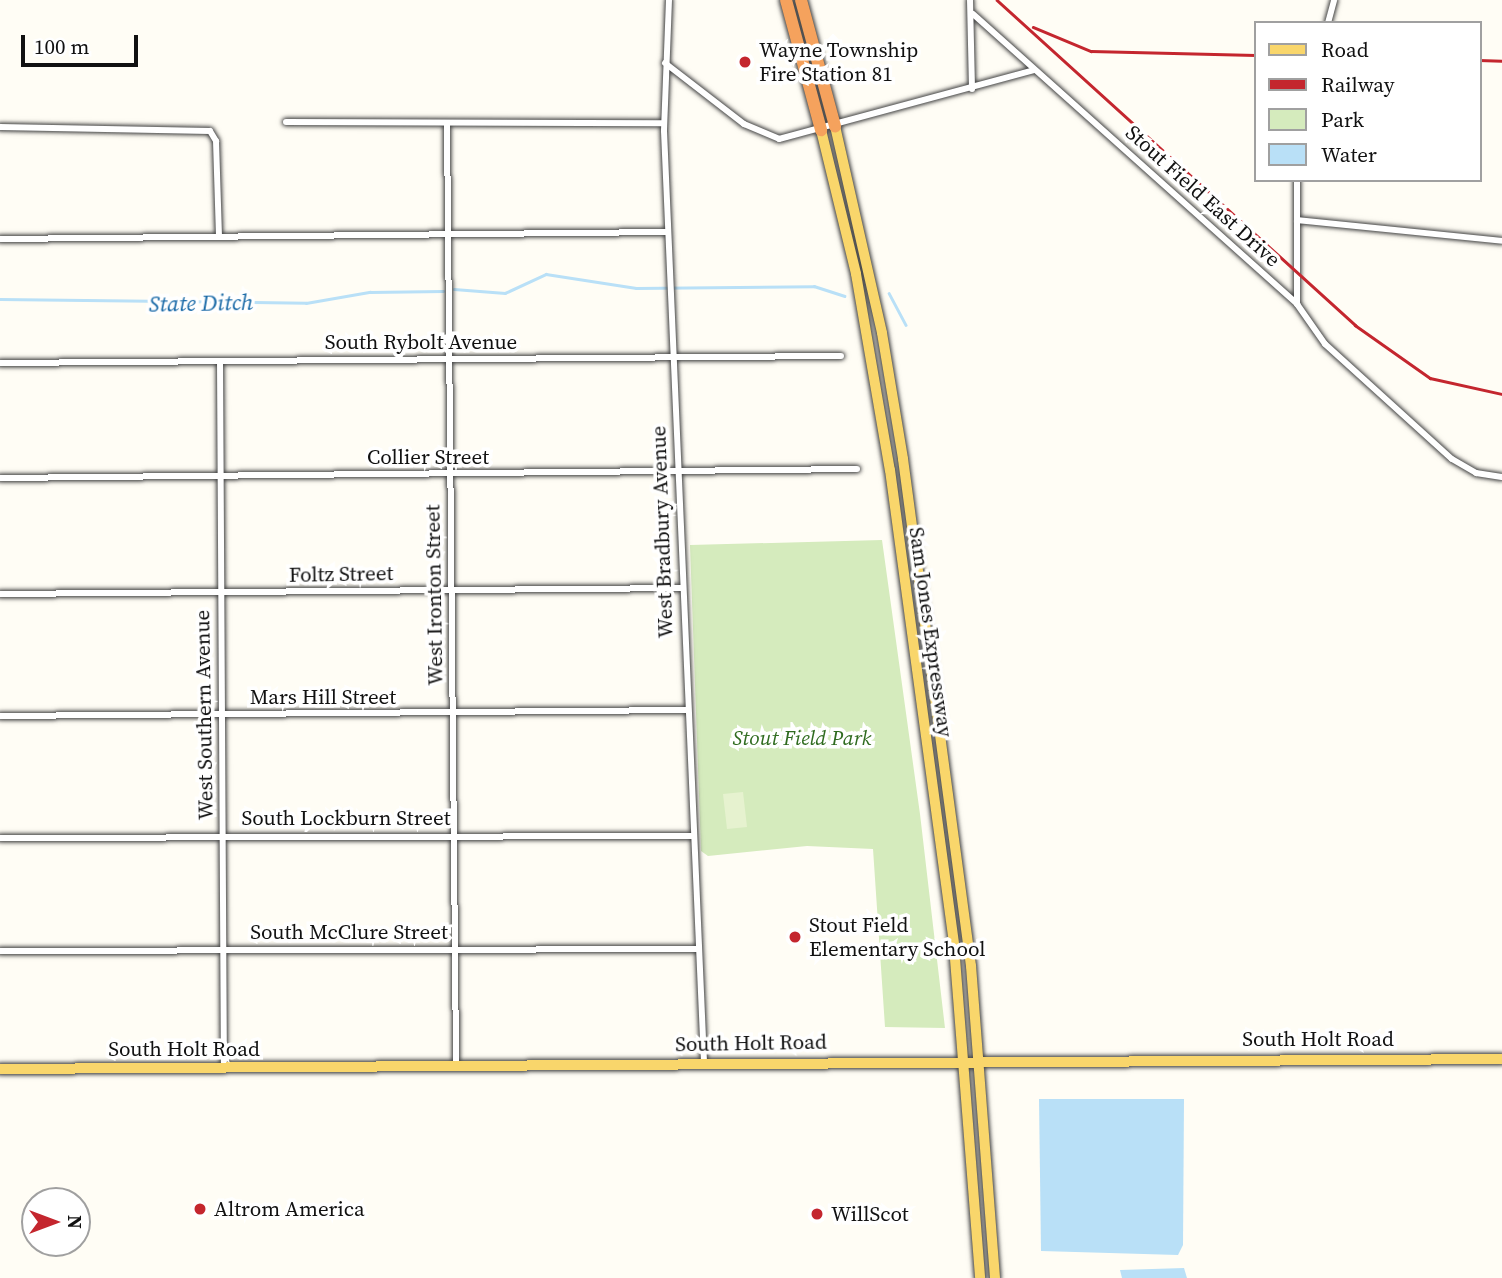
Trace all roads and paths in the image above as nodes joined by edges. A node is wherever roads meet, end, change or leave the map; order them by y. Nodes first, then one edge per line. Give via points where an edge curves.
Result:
1 (669, 0) edge
2 (786, 0) edge
3 (801, 0) edge
4 (970, 0) edge
5 (1334, 0) edge
6 (973, 14) junction
7 (1329, 21) edge
8 (665, 63) junction
9 (1034, 70) junction
10 (972, 89) junction
11 (286, 122) dead end
12 (664, 123) junction
13 (447, 124) junction
14 (835, 126) junction
15 (0, 127) edge
16 (821, 130) junction
17 (1297, 182) edge
18 (1297, 220) junction
19 (667, 232) junction
20 (447, 234) junction
21 (219, 237) junction
22 (0, 239) edge
23 (1502, 241) edge
24 (1297, 304) junction
25 (841, 356) dead end
26 (672, 358) junction
27 (449, 359) junction
28 (220, 361) junction
29 (0, 363) edge
30 (857, 469) dead end
31 (677, 472) junction
32 (218, 475) junction
33 (450, 475) junction
34 (1502, 477) edge
35 (0, 478) edge
36 (682, 588) junction
37 (452, 590) junction
38 (220, 592) junction
39 (0, 594) edge
40 (687, 710) junction
41 (221, 714) junction
42 (453, 715) junction
43 (0, 716) edge
44 (223, 836) junction
45 (454, 836) junction
46 (693, 836) junction
47 (0, 838) edge
48 (455, 949) junction
49 (698, 949) junction
50 (223, 950) junction
51 (0, 951) edge
52 (1502, 1059) edge
53 (966, 1060) junction
54 (981, 1060) junction
55 (704, 1063) junction
56 (456, 1066) junction
57 (224, 1068) junction
58 (0, 1069) edge
59 (980, 1278) edge
60 (995, 1278) edge

1 - 8 street, West Bradbury Avenue
2 - 16 highway, Sam Jones Expressway
3 - 14 highway, Sam Jones Expressway
4 - 6 street
5 - 7 street
6 - 9 street, Stout Field East Drive
6 - 10 street
8 - 12 street, West Bradbury Avenue
8 - 16 street via 768,136
9 - 10 street
9 - 24 street, Stout Field East Drive
10 - 14 street
11 - 13 street
12 - 13 street
12 - 19 street, West Bradbury Avenue
13 - 20 street, West Ironton Street
14 - 16 street
14 - 54 main road, Sam Jones Expressway via 897,415
15 - 21 street via 212,132
16 - 53 main road, Sam Jones Expressway via 881,412
17 - 18 street
18 - 23 street
18 - 24 street
19 - 20 street
19 - 26 street, West Bradbury Avenue
20 - 21 street
20 - 27 street, West Ironton Street
21 - 22 street
24 - 34 street, Stout Field East Drive via 1325,344 1455,461
25 - 26 street, South Rybolt Avenue
26 - 27 street, South Rybolt Avenue
26 - 31 street, West Bradbury Avenue
27 - 28 street, South Rybolt Avenue
27 - 33 street, West Ironton Street
28 - 29 street, South Rybolt Avenue
28 - 32 street, West Southern Avenue
30 - 31 street, Collier Street
31 - 33 street, Collier Street
31 - 36 street, West Bradbury Avenue
32 - 33 street, Collier Street
32 - 35 street, Collier Street
32 - 38 street, West Southern Avenue
33 - 37 street, West Ironton Street
36 - 37 street, Foltz Street
36 - 40 street, West Bradbury Avenue
37 - 38 street, Foltz Street
37 - 42 street, West Ironton Street
38 - 39 street, Foltz Street
38 - 41 street, West Southern Avenue
40 - 42 street, Mars Hill Street
40 - 46 street, West Bradbury Avenue
41 - 42 street, Mars Hill Street
41 - 43 street, Mars Hill Street
41 - 44 street, West Southern Avenue
42 - 45 street, West Ironton Street
44 - 45 street, South Lockburn Street
44 - 47 street, South Lockburn Street
44 - 50 street, West Southern Avenue
45 - 46 street, South Lockburn Street
45 - 48 street, West Ironton Street
46 - 49 street, West Bradbury Avenue
48 - 49 street, South McClure Street
48 - 50 street, South McClure Street
48 - 56 street, West Ironton Street
49 - 55 street, West Bradbury Avenue
50 - 51 street, South McClure Street
50 - 57 street, West Southern Avenue
52 - 54 main road, South Holt Road
53 - 54 main road, South Holt Road
53 - 55 main road, South Holt Road
53 - 59 main road, Sam Jones Expressway
54 - 60 main road, Sam Jones Expressway
55 - 56 main road, South Holt Road
56 - 57 main road, South Holt Road
57 - 58 main road, South Holt Road

